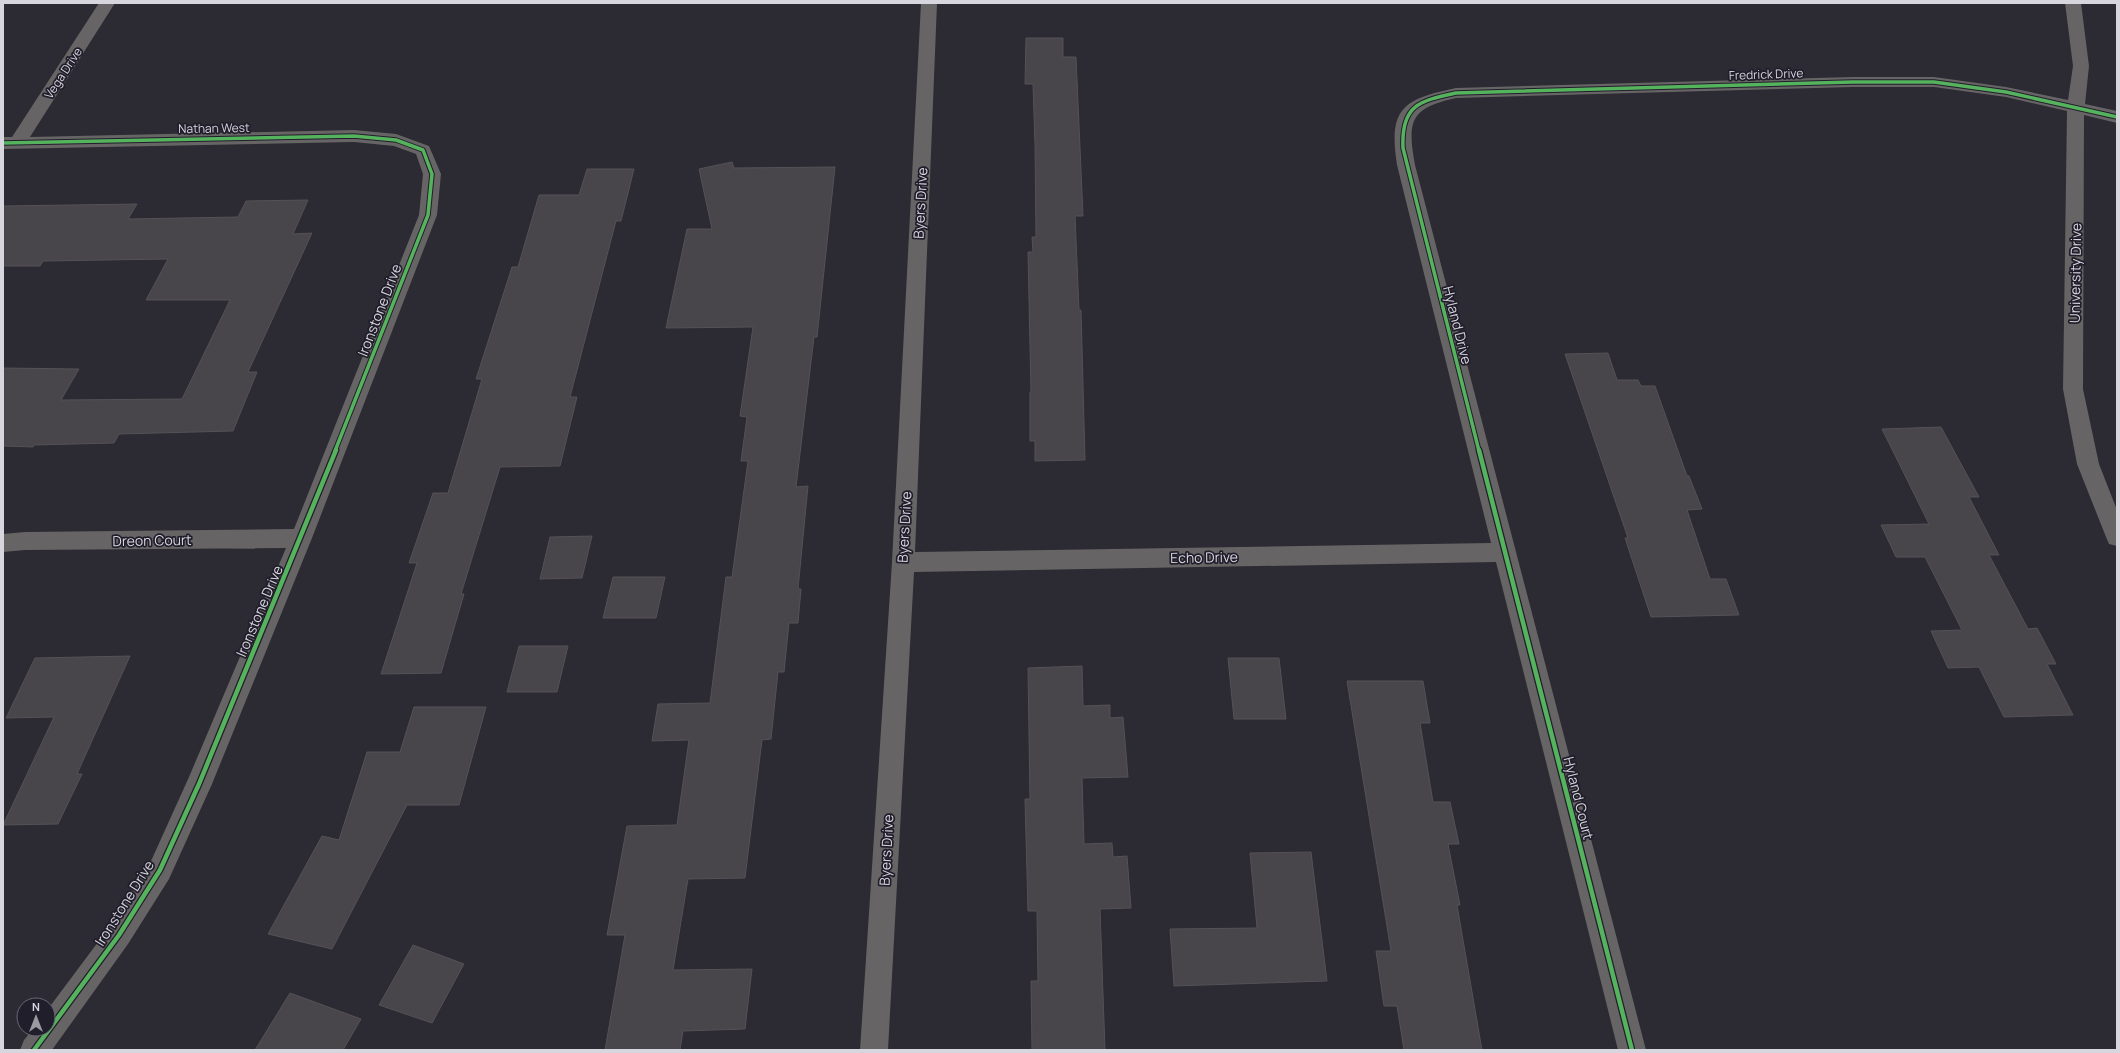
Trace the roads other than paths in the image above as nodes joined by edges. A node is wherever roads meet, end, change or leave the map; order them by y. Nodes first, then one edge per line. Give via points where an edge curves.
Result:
1 (107, 3) edge
2 (929, 3) edge
3 (2073, 3) edge
4 (1415, 106) joint
5 (2076, 107) junction
6 (2117, 117) edge
7 (10, 143) edge
8 (423, 150) joint
9 (2117, 537) edge
10 (301, 538) junction
11 (3, 543) edge
12 (1504, 552) junction
13 (903, 562) junction
14 (34, 1050) edge
15 (874, 1050) edge
16 (1632, 1050) edge

1 - 7 street, Vega Drive
2 - 13 street, Byers Drive
3 - 5 street, University Drive via 2081,66
4 - 5 street, Fredrick Drive via 1433,97 1456,93 1934,82 2006,92
4 - 12 street, Hyland Drive via 1402,125 1402,146
5 - 6 street, Fredrick Drive
5 - 9 street, University Drive via 2073,389 2088,464
7 - 8 street, Nathan West via 354,136 396,140
8 - 10 street, Ironstone Drive via 432,174 428,215
10 - 11 street, Dreon Court
10 - 14 street, Ironstone Drive via 199,784 160,870 119,935
12 - 13 street, Echo Drive
12 - 16 street, Hyland Court
13 - 15 street, Byers Drive

